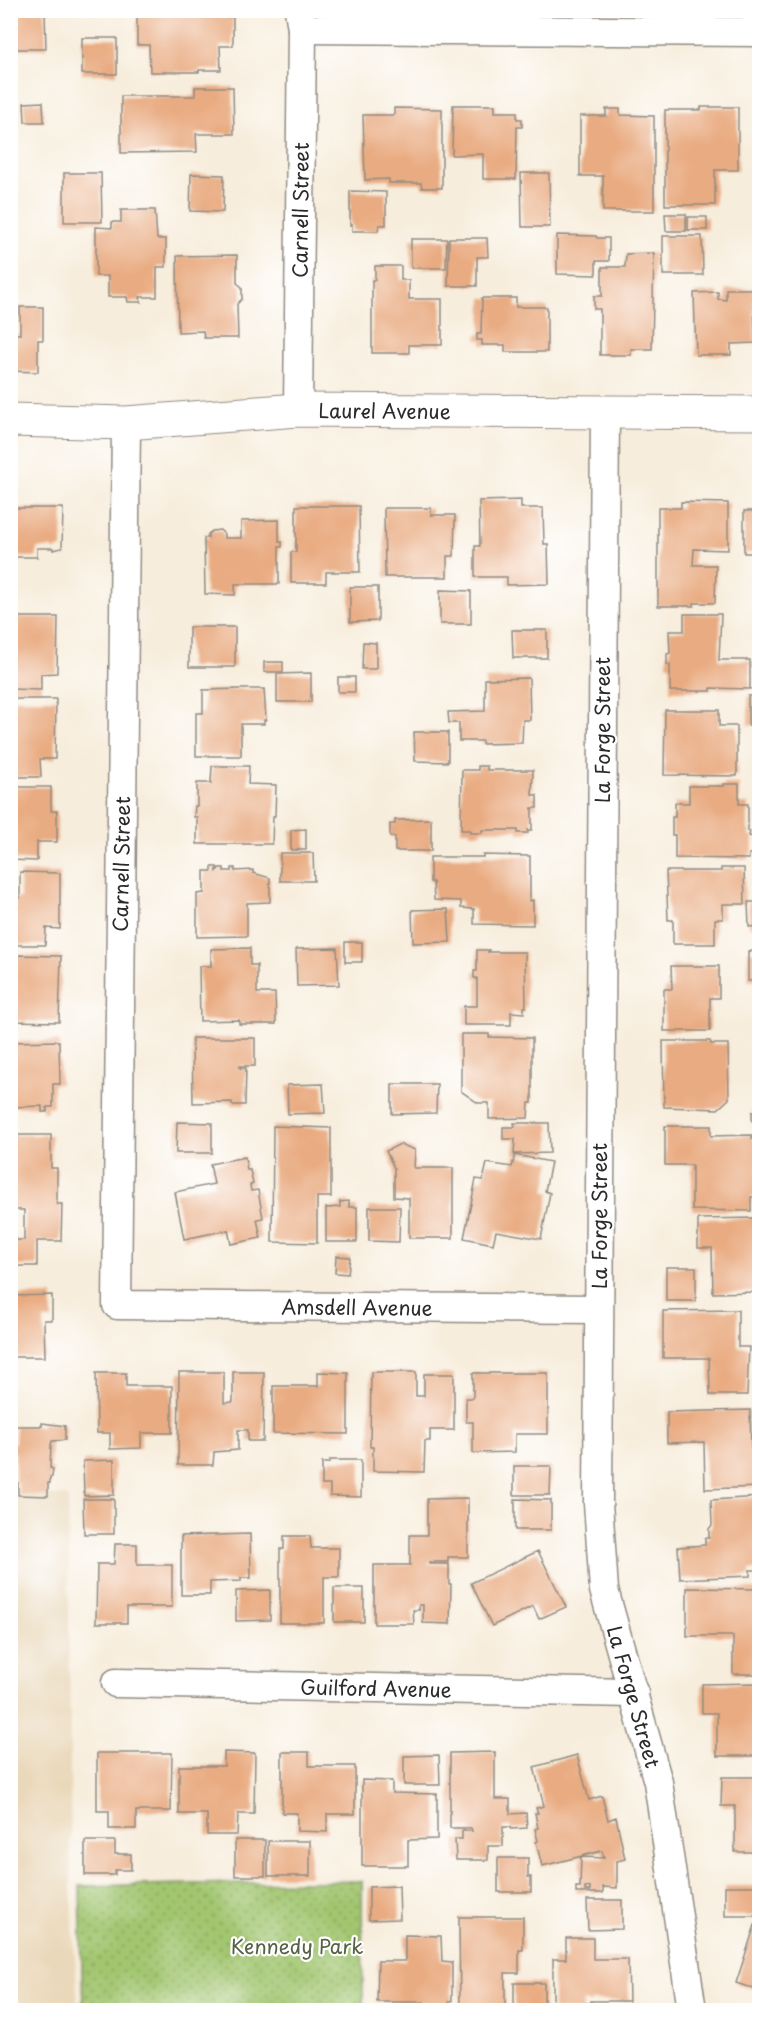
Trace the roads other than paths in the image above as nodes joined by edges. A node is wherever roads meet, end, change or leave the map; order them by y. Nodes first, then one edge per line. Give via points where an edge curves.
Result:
1 (300, 20) edge
2 (759, 32) edge
3 (298, 410) junction
4 (605, 411) junction
5 (759, 413) edge
6 (10, 420) edge
7 (126, 423) junction
8 (117, 1305) joint
9 (598, 1309) junction
10 (116, 1683) dead end
11 (634, 1693) junction
12 (692, 2010) edge

1 - 2 street
1 - 3 street, Carnell Street
3 - 4 street, Laurel Avenue
3 - 7 street, Laurel Avenue
4 - 5 street, Laurel Avenue
4 - 9 street, La Forge Street
6 - 7 street, Laurel Avenue
7 - 8 street, Carnell Street
8 - 9 street, Amsdell Avenue
9 - 11 street, La Forge Street via 598,1503 604,1590
10 - 11 street, Guilford Avenue
11 - 12 street, La Forge Street via 658,1782

